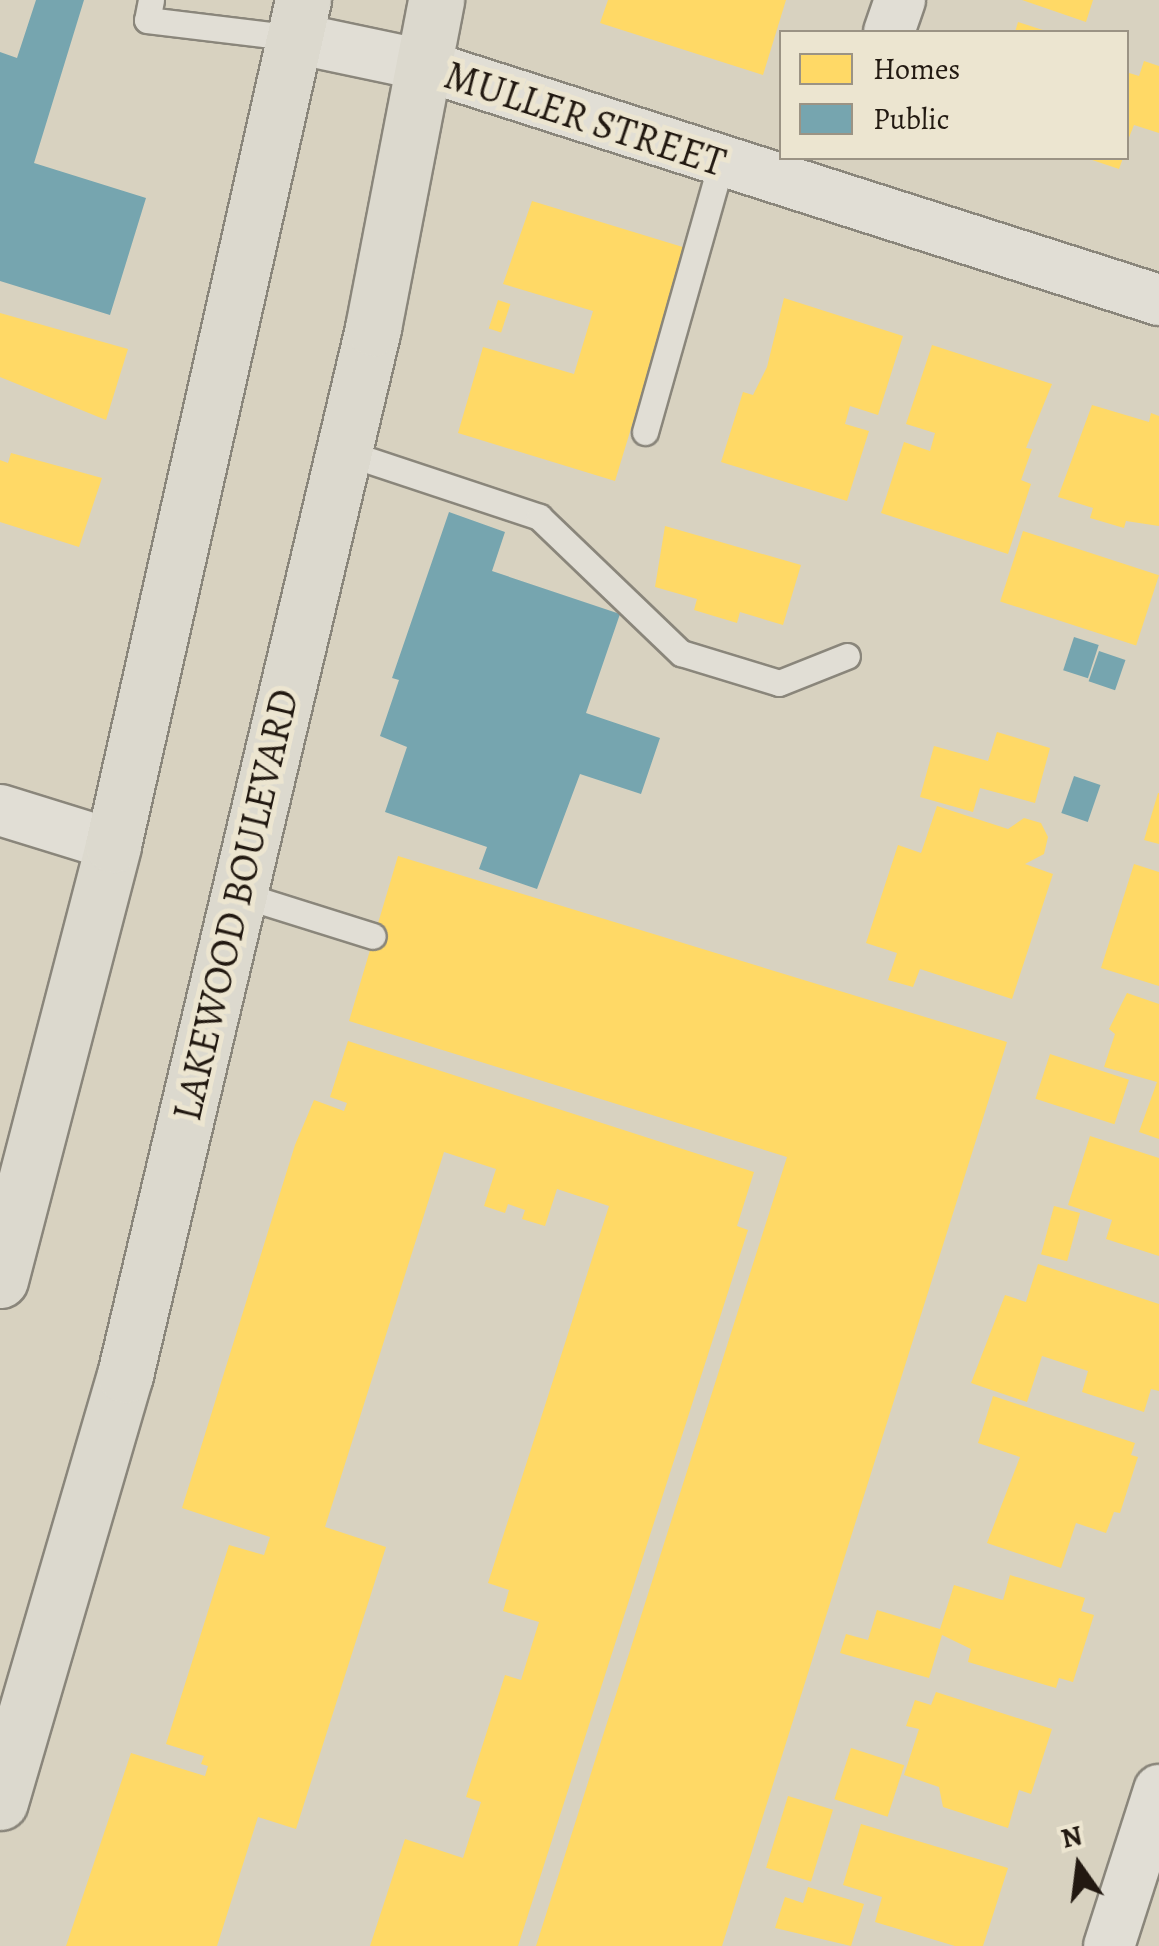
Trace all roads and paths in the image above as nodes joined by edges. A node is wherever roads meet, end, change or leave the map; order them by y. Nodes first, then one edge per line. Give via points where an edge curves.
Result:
1 (151, 0) edge
2 (436, 0) edge
3 (900, 0) edge
4 (299, 19) edge
5 (891, 30) edge
6 (423, 66) junction
7 (722, 164) junction
8 (842, 179) edge
9 (1159, 300) edge
10 (644, 432) dead end
11 (344, 452) junction
12 (847, 656) dead end
13 (0, 810) edge
14 (113, 846) junction
15 (239, 894) junction
16 (374, 936) dead end
17 (0, 1280) edge
18 (1159, 1790) edge
19 (0, 1802) edge
20 (1109, 1946) edge

1 - 4 lane via 146,20
2 - 6 main road, LAKEWOOD BOULEVARD
3 - 5 street
4 - 6 street, MULLER STREET
4 - 14 main road
6 - 7 street, MULLER STREET
6 - 11 main road, LAKEWOOD BOULEVARD
7 - 8 street, MULLER STREET
7 - 10 lane
8 - 9 street, MULLER STREET
11 - 12 lane via 540,516 681,652 779,684
11 - 15 main road, LAKEWOOD BOULEVARD
13 - 14 street
14 - 17 main road
15 - 16 lane
15 - 19 main road, LAKEWOOD BOULEVARD via 125,1375
18 - 20 street

